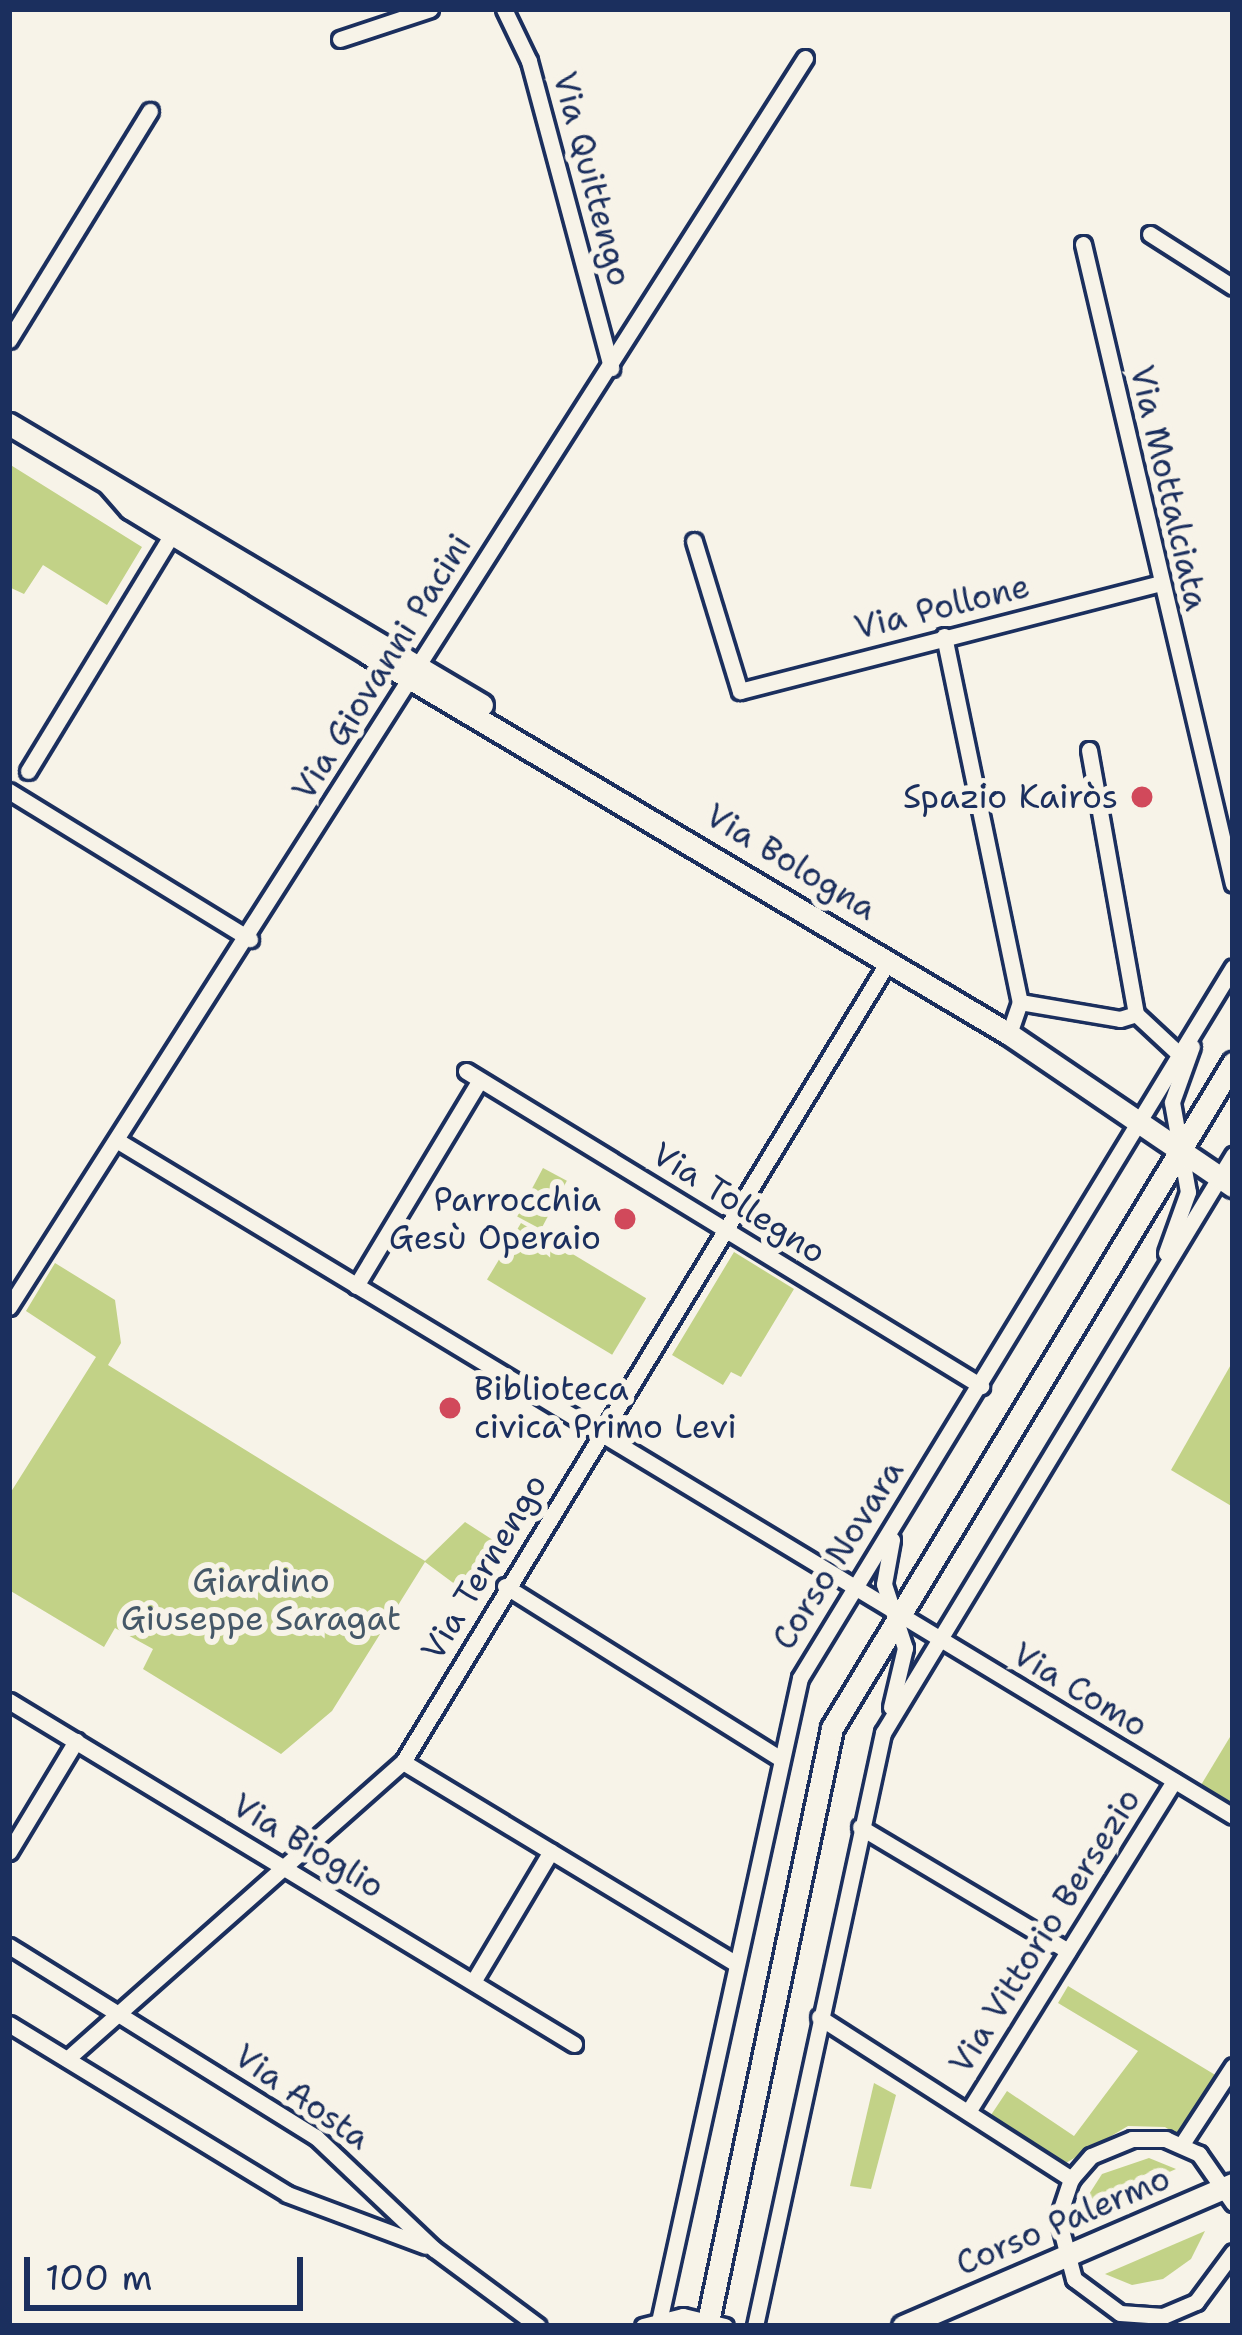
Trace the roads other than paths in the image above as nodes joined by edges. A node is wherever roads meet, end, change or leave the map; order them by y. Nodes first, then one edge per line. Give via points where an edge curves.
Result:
1 (430, 9) edge
2 (504, 9) edge
3 (340, 39) dead end
4 (805, 58) dead end
5 (150, 111) dead end
6 (1150, 234) dead end
7 (1083, 244) dead end
8 (1233, 287) edge
9 (9, 340) edge
10 (611, 368) junction
11 (9, 424) edge
12 (176, 527) junction
13 (694, 541) dead end
14 (1160, 583) junction
15 (944, 636) junction
16 (412, 672) junction
17 (1089, 750) dead end
18 (28, 771) dead end
19 (9, 791) edge
20 (1233, 884) edge
21 (250, 939) junction
22 (889, 960) junction
23 (1233, 967) edge
24 (1020, 1002) junction
25 (1204, 1014) junction
26 (1136, 1015) junction
27 (1009, 1034) junction
28 (1180, 1054) junction
29 (1233, 1064) edge
30 (1142, 1120) junction
31 (118, 1141) junction
32 (1179, 1148) junction
33 (1233, 1155) edge
34 (1226, 1182) edge
35 (723, 1228) junction
36 (1158, 1279) junction
37 (356, 1286) junction
38 (9, 1307) edge
39 (981, 1386) junction
40 (600, 1435) junction
41 (895, 1525) junction
42 (505, 1586) junction
43 (854, 1589) junction
44 (897, 1616) junction
45 (939, 1640) junction
46 (9, 1701) edge
47 (883, 1733) junction
48 (76, 1741) junction
49 (778, 1758) junction
50 (403, 1762) junction
51 (1174, 1781) junction
52 (1233, 1816) edge
53 (860, 1827) junction
54 (551, 1851) junction
55 (9, 1852) edge
56 (287, 1867) junction
57 (9, 1946) edge
58 (1068, 1951) junction
59 (735, 1963) junction
60 (473, 1982) junction
61 (124, 2012) junction
62 (819, 2017) junction
63 (9, 2024) edge
64 (574, 2044) dead end
65 (67, 2059) junction
66 (1233, 2066) edge
67 (968, 2112) junction
68 (1182, 2144) junction
69 (1071, 2179) junction
70 (1231, 2191) edge
71 (434, 2249) junction
72 (1233, 2252) edge
73 (1062, 2258) junction
74 (659, 2322) edge
75 (1149, 2322) edge
76 (714, 2324) edge
77 (914, 2324) edge
78 (538, 2326) edge
79 (643, 2326) edge
80 (755, 2326) edge

1 - 3 street
2 - 10 street, Via Quittengo via 529,61
4 - 10 street, Via Giovanni Pacini
5 - 9 street
6 - 8 street
7 - 14 street, Via Mottalciata
10 - 16 street, Via Giovanni Pacini
11 - 12 main road, Via Bologna
12 - 16 main road, Via Bologna
12 - 18 street
13 - 15 street, Via Pollone via 740,691
14 - 15 street, Via Pollone
14 - 20 street, Via Mottalciata
15 - 24 street
16 - 21 street, Via Giovanni Pacini
16 - 22 main road, Via Bologna
17 - 26 street
19 - 21 street
21 - 31 street, Via Giovanni Pacini
22 - 27 main road, Via Bologna
22 - 35 street, Via Ternengo
23 - 25 street, Corso Novara
24 - 26 street
24 - 27 street
25 - 28 street, Corso Novara
25 - 32 street via 1172,1102
26 - 28 street
27 - 30 main road, Via Bologna
28 - 30 street, Corso Novara
29 - 32 main road
30 - 32 main road, Via Bologna
30 - 39 street, Corso Novara
31 - 37 street, Via Como
31 - 38 street, Via Giovanni Pacini
32 - 34 main road, Via Bologna
32 - 36 street via 1188,1192
32 - 44 main road
33 - 34 street
34 - 36 street
35 - 37 street, Via Tollegno via 473,1076
35 - 39 street, Via Tollegno
35 - 40 street, Via Ternengo
36 - 45 street
37 - 40 street, Via Como
39 - 41 street, Corso Novara
40 - 42 street, Via Ternengo
40 - 43 street, Via Como
41 - 43 street, Corso Novara
41 - 44 street via 884,1584
42 - 49 street
42 - 50 street, Via Ternengo
43 - 44 street, Via Como
43 - 49 street, Corso Novara via 800,1678
44 - 45 street, Via Como
44 - 47 street via 904,1660
44 - 76 main road via 832,1728
45 - 47 street
45 - 51 street, Via Como
46 - 48 street, Via Bioglio
47 - 53 street
48 - 55 street
48 - 56 street, Via Bioglio
49 - 59 street, Corso Novara
50 - 54 street
50 - 56 street, Via Ternengo
51 - 52 street, Via Como
51 - 58 street, Via Vittorio Bersezio
53 - 58 street
53 - 62 street
54 - 59 street
54 - 60 street
56 - 60 street, Via Bioglio
56 - 61 street, Via Ternengo
57 - 61 street, Via Aosta
58 - 67 street, Via Vittorio Bersezio
59 - 74 street, Corso Novara
60 - 64 street, Via Bioglio
61 - 65 street, Via Ternengo
61 - 71 street, Via Aosta via 316,2137
62 - 67 street
62 - 80 street
63 - 65 street
65 - 71 street via 287,2194
66 - 68 street
67 - 69 street
68 - 69 street via 1132,2138 1091,2156
68 - 70 street
69 - 73 street via 1058,2218
70 - 73 main road, Corso Palermo
71 - 78 street, Via Aosta
72 - 75 street via 1196,2302
73 - 75 street via 1089,2296
73 - 77 main road, Corso Palermo
74 - 76 street
74 - 79 street

